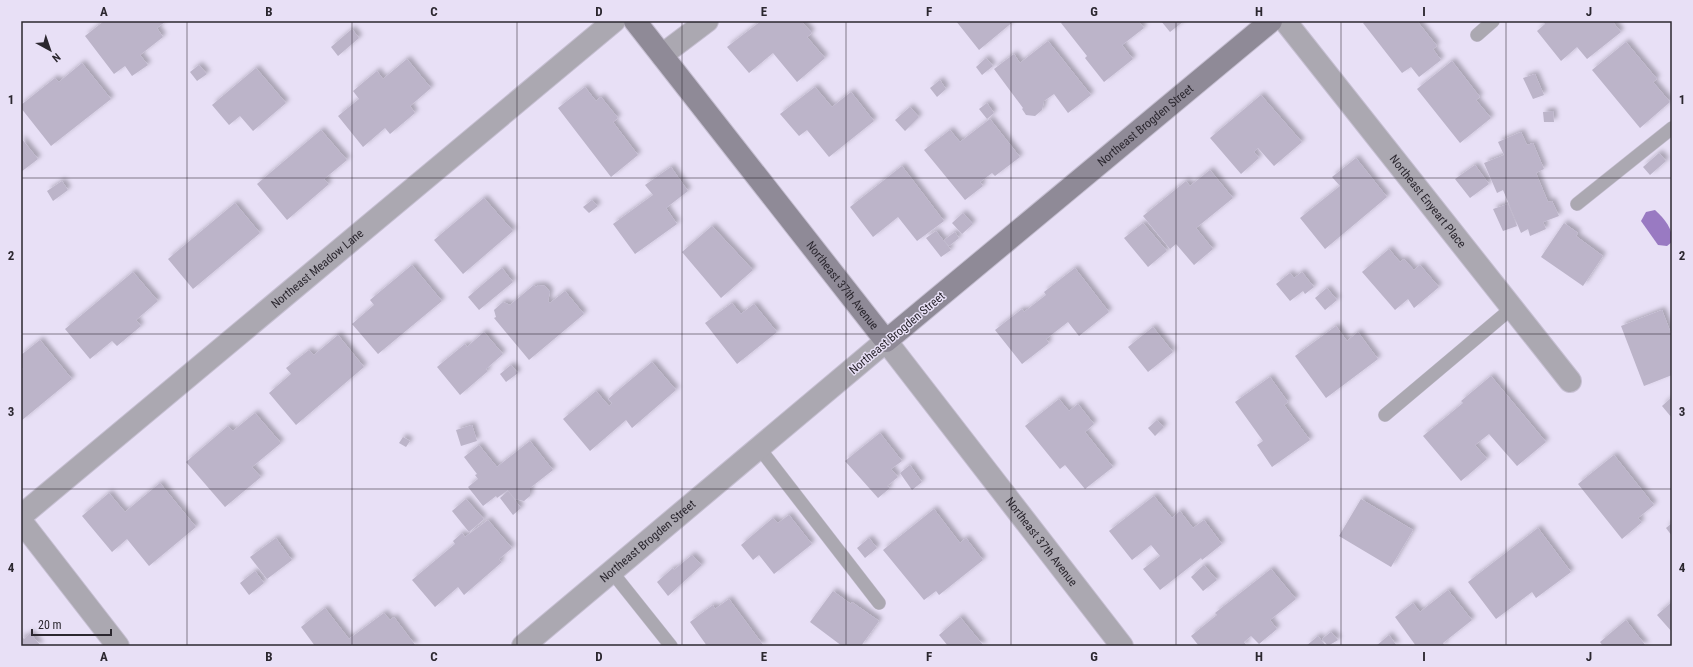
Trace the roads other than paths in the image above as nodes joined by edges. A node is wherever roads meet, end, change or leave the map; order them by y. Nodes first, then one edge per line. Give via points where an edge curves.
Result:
1 (614, 21) edge
2 (635, 21) edge
3 (707, 21) edge
4 (1271, 21) edge
5 (1285, 21) edge
6 (1493, 21) edge
7 (1477, 35) dead end
8 (662, 54) junction
9 (1672, 128) edge
10 (1577, 204) dead end
11 (1512, 308) junction
12 (886, 341) junction
13 (1570, 381) dead end
14 (1385, 415) dead end
15 (760, 448) junction
16 (21, 516) edge
17 (21, 521) edge
18 (612, 572) junction
19 (879, 603) dead end
20 (118, 646) edge
21 (523, 646) edge
22 (671, 646) edge
23 (1122, 646) edge

1 - 16 street, Northeast Meadow Lane
2 - 8 street, Northeast 37th Avenue
3 - 8 street
4 - 12 street, Northeast Brogden Street
5 - 11 street, Northeast Enyeart Place
6 - 7 lane
8 - 12 street, Northeast 37th Avenue
9 - 10 lane
11 - 13 street, Northeast Enyeart Place
11 - 14 lane
12 - 15 street, Northeast Brogden Street
12 - 23 street, Northeast 37th Avenue
15 - 18 street, Northeast Brogden Street
15 - 19 lane
17 - 20 street
18 - 21 street, Northeast Brogden Street
18 - 22 lane

